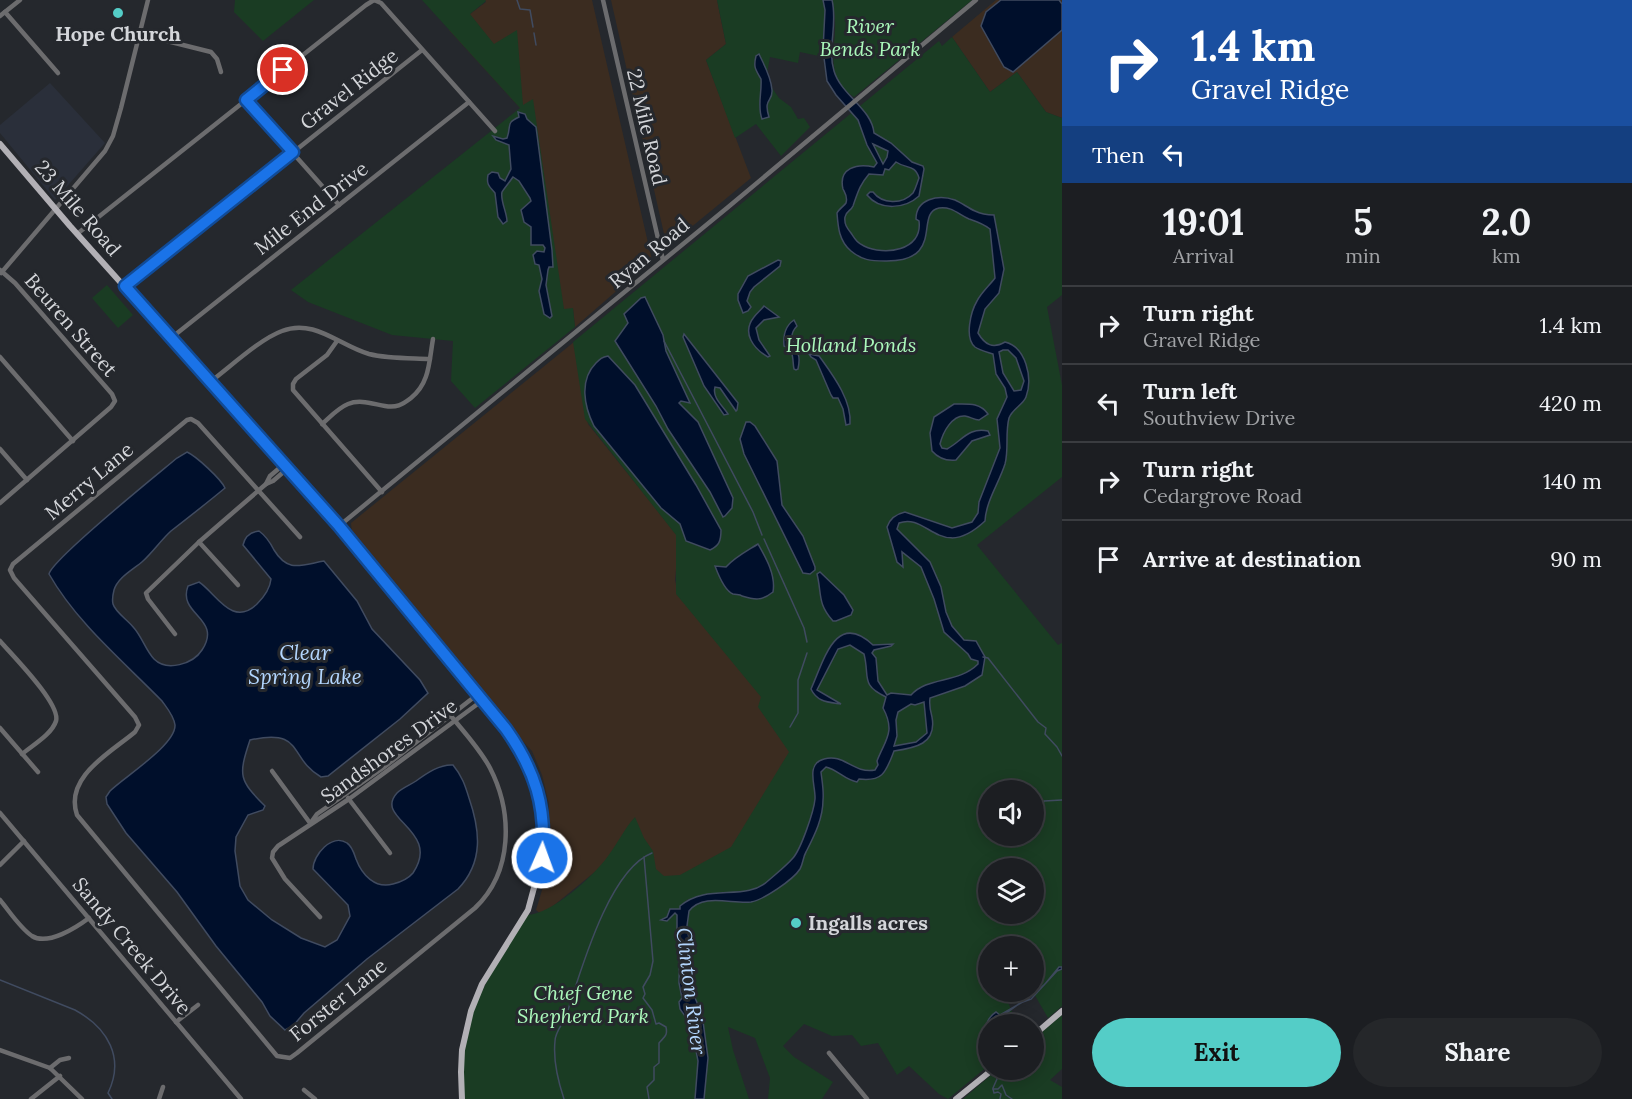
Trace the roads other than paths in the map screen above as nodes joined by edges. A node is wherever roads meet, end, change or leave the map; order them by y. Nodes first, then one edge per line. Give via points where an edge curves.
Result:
1 (20, 0) edge
2 (148, 0) edge
3 (374, 0) edge
4 (603, 0) edge
5 (976, 0) edge
6 (5, 12) junction
7 (0, 16) edge
8 (139, 34) junction
9 (422, 50) junction
10 (221, 72) dead end
11 (58, 73) dead end
12 (246, 100) junction
13 (469, 102) junction
14 (495, 131) dead end
15 (0, 144) edge
16 (293, 152) junction
17 (339, 205) junction
18 (55, 208) junction
19 (77, 234) junction
20 (663, 260) junction
21 (1, 272) edge
22 (125, 286) junction
23 (171, 338) junction
24 (433, 339) dead end
25 (337, 341) junction
26 (0, 357) edge
27 (430, 359) junction
28 (210, 382) junction
29 (322, 424) junction
30 (73, 441) junction
31 (0, 449) edge
32 (285, 467) junction
33 (27, 480) junction
34 (259, 491) junction
35 (382, 492) junction
36 (0, 503) edge
37 (339, 526) junction
38 (300, 537) dead end
39 (199, 542) junction
40 (238, 585) dead end
41 (175, 634) dead end
42 (0, 641) edge
43 (478, 694) junction
44 (483, 700) junction
45 (453, 718) junction
46 (0, 728) edge
47 (22, 754) junction
48 (272, 771) dead end
49 (38, 772) dead end
50 (67, 796) dead end
51 (347, 797) junction
52 (74, 798) junction
53 (0, 813) edge
54 (310, 823) junction
55 (24, 841) junction
56 (390, 853) dead end
57 (0, 865) edge
58 (0, 900) edge
59 (320, 917) dead end
60 (89, 918) junction
61 (198, 1005) dead end
62 (1062, 1011) edge
63 (176, 1022) junction
64 (1044, 1026) edge
65 (0, 1050) edge
66 (829, 1053) dead end
67 (69, 1058) dead end
68 (50, 1068) junction
69 (60, 1076) junction
70 (980, 1080) edge
71 (163, 1088) dead end
72 (304, 1089) dead end
73 (31, 1099) edge
74 (82, 1099) edge
75 (159, 1099) edge
76 (241, 1099) edge
77 (315, 1099) edge
78 (462, 1099) edge
79 (867, 1099) edge
80 (956, 1099) edge

1 - 6 street
2 - 8 street
3 - 9 street
3 - 12 street
4 - 20 street, 22 Mile Road
5 - 20 street, Ryan Road
6 - 7 street
6 - 11 street
8 - 10 street via 211,52
8 - 18 street via 111,140 97,162
9 - 13 street
9 - 16 street, Gravel Ridge
12 - 16 street
12 - 19 street
13 - 14 street
13 - 17 street, Mile End Drive
15 - 18 main road, 23 Mile Road
16 - 17 street
16 - 22 street, Gravel Ridge
17 - 23 street, Mile End Drive
18 - 19 main road, 23 Mile Road
18 - 21 street
19 - 22 main road, 23 Mile Road
20 - 35 street, Ryan Road
21 - 30 street, Beuren Street via 15,283 116,401
22 - 23 main road, 23 Mile Road
23 - 28 main road, 23 Mile Road
24 - 27 street
25 - 27 street via 379,356
25 - 28 street via 312,329 282,330
25 - 29 street via 327,355 293,384 296,394
26 - 30 street
27 - 29 street via 424,384 403,404 392,407 351,403
28 - 32 main road, 23 Mile Road
29 - 35 street
30 - 33 street
31 - 33 street
32 - 34 street
32 - 37 main road, 23 Mile Road
33 - 36 street
34 - 38 street
34 - 39 street
34 - 52 street, Merry Lane via 198,423 187,420 13,564 10,570 14,578 139,725 86,773
35 - 37 street, Ryan Road
37 - 43 main road, 23 Mile Road
39 - 40 street
39 - 41 street via 146,594
42 - 47 street via 57,713 53,726
43 - 44 main road, 23 Mile Road
43 - 45 street, Sandshores Drive
44 - 45 street, Sandshores Drive
44 - 78 main road, 23 Mile Road via 526,760 537,790 544,843 528,910 482,984 471,1011 462,1050
45 - 51 street, Sandshores Drive
45 - 52 street, Forster Lane via 486,762 501,795 506,823 498,879 475,909 290,1058 273,1052 77,815
46 - 47 street
47 - 49 street
48 - 54 street
50 - 52 street
51 - 54 street, Sandshores Drive via 321,819
51 - 56 street
53 - 55 street, Sandy Creek Drive
54 - 59 street, Sandshores Drive via 275,848 272,858 285,879
55 - 57 street
55 - 60 street, Sandy Creek Drive
58 - 60 street via 28,932 39,938 73,930
60 - 63 street, Sandy Creek Drive
61 - 63 street
62 - 64 main road
63 - 76 street, Sandy Creek Drive
65 - 68 street
66 - 79 street
67 - 68 street
68 - 69 street
69 - 73 street
69 - 74 street
70 - 80 main road
71 - 75 street
72 - 77 street

